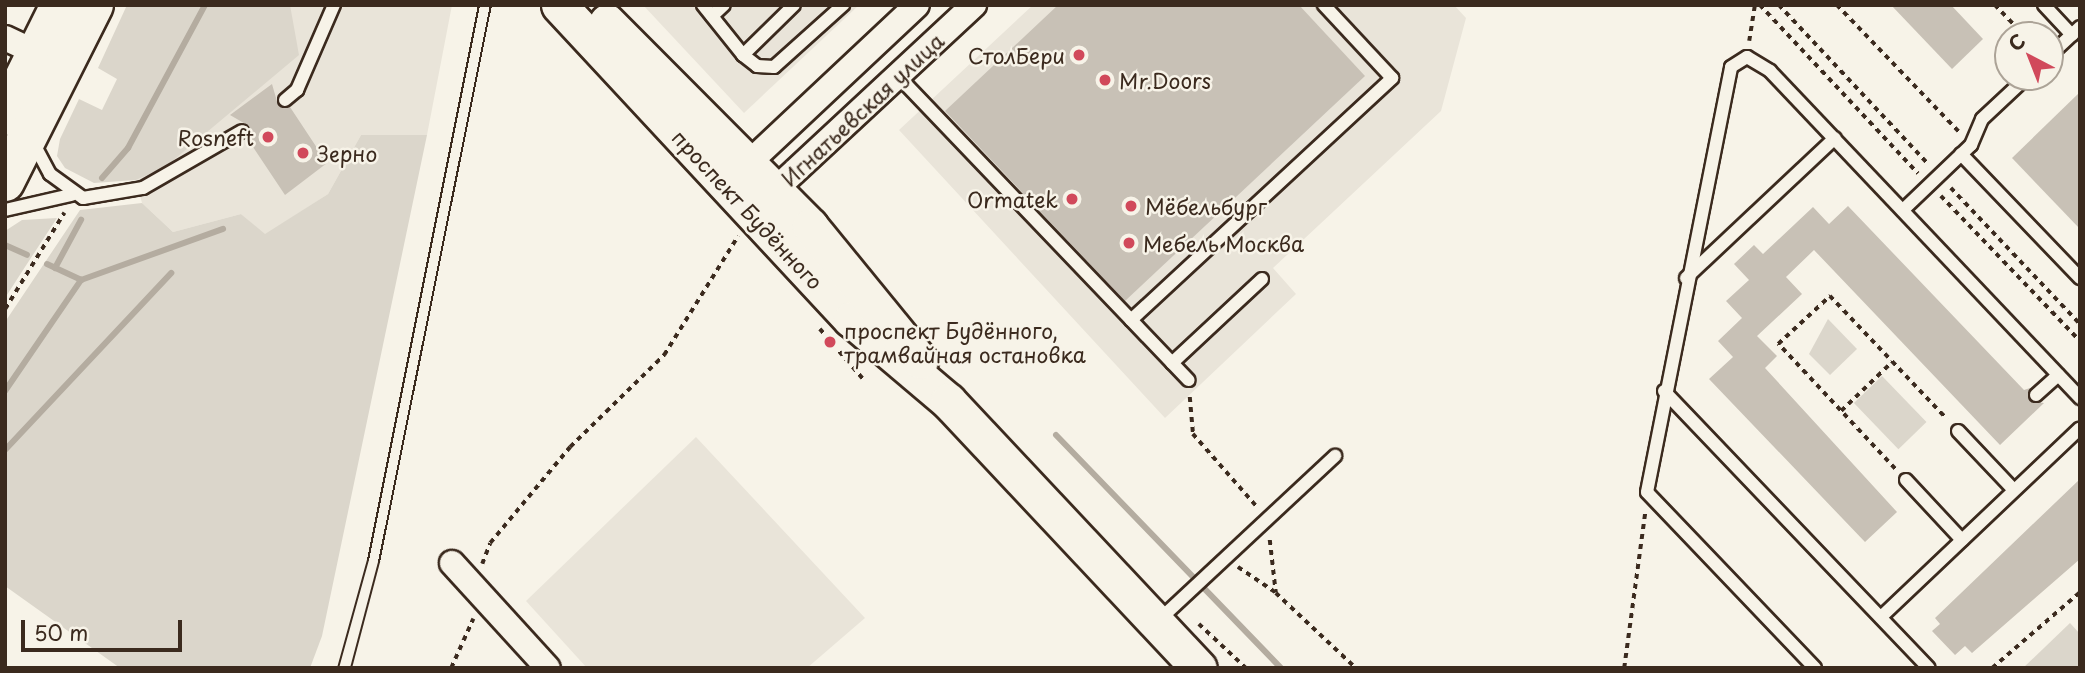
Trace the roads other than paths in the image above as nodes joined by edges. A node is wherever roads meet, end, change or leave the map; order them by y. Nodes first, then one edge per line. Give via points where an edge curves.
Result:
1 (60, 5) edge
2 (94, 5) edge
3 (334, 5) edge
4 (559, 5) edge
5 (592, 5) edge
6 (703, 5) edge
7 (724, 5) edge
8 (794, 5) edge
9 (842, 5) edge
10 (917, 5) edge
11 (974, 5) edge
12 (1324, 5) edge
13 (2044, 5) edge
14 (712, 16) junction
15 (2076, 31) edge
16 (21, 45) edge
17 (743, 55) junction
18 (897, 75) junction
19 (2012, 91) edge
20 (285, 100) dead end
21 (18, 123) edge
22 (242, 131) dead end
23 (1835, 138) junction
24 (1966, 150) junction
25 (736, 174) junction
26 (5, 182) edge
27 (71, 195) junction
28 (1903, 209) junction
29 (5, 210) edge
30 (756, 211) junction
31 (1686, 278) junction
32 (2080, 278) edge
33 (1262, 279) dead end
34 (1131, 320) junction
35 (1172, 363) junction
36 (2058, 374) junction
37 (1188, 380) road end
38 (1664, 391) junction
39 (2036, 395) dead end
40 (2080, 398) edge
41 (2080, 428) edge
42 (1958, 431) road end
43 (1335, 456) dead end
44 (1906, 480) road end
45 (2014, 490) junction
46 (1962, 540) junction
47 (452, 563) dead end
48 (1164, 615) junction
49 (1881, 617) junction
50 (548, 668) edge
51 (1199, 668) edge
52 (1815, 668) edge
53 (1930, 668) edge

1 - 16 main road
2 - 21 main road
3 - 20 lane via 297,90
4 - 25 main road, проспект Будённого
5 - 25 main road, проспект Будённого
6 - 14 lane
7 - 14 lane
8 - 17 lane
9 - 17 lane via 774,67 757,66
10 - 25 street, Игнатьевская улица
11 - 18 street, Игнатьевская улица
12 - 34 lane via 1392,78
13 - 15 lane
14 - 17 lane
16 - 21 main road
18 - 30 street, Игнатьевская улица
18 - 34 lane
19 - 24 lane via 1982,120
21 - 26 main road
21 - 27 lane via 39,159
22 - 27 lane via 143,188
23 - 28 lane
23 - 31 lane
23 - 31 lane via 1770,71 1747,57 1731,67
24 - 28 lane
24 - 32 lane
25 - 30 main road, проспект Будённого
27 - 29 lane
28 - 36 lane
30 - 48 main road, проспект Будённого via 851,319 948,401
31 - 38 lane
33 - 35 lane
34 - 35 lane
35 - 37 lane
36 - 39 lane
36 - 40 lane
38 - 49 lane
38 - 52 lane via 1647,492
41 - 45 lane
42 - 45 lane
43 - 48 lane
44 - 46 lane
45 - 46 lane
46 - 49 lane
47 - 50 street
48 - 51 main road, проспект Будённого
49 - 53 lane

